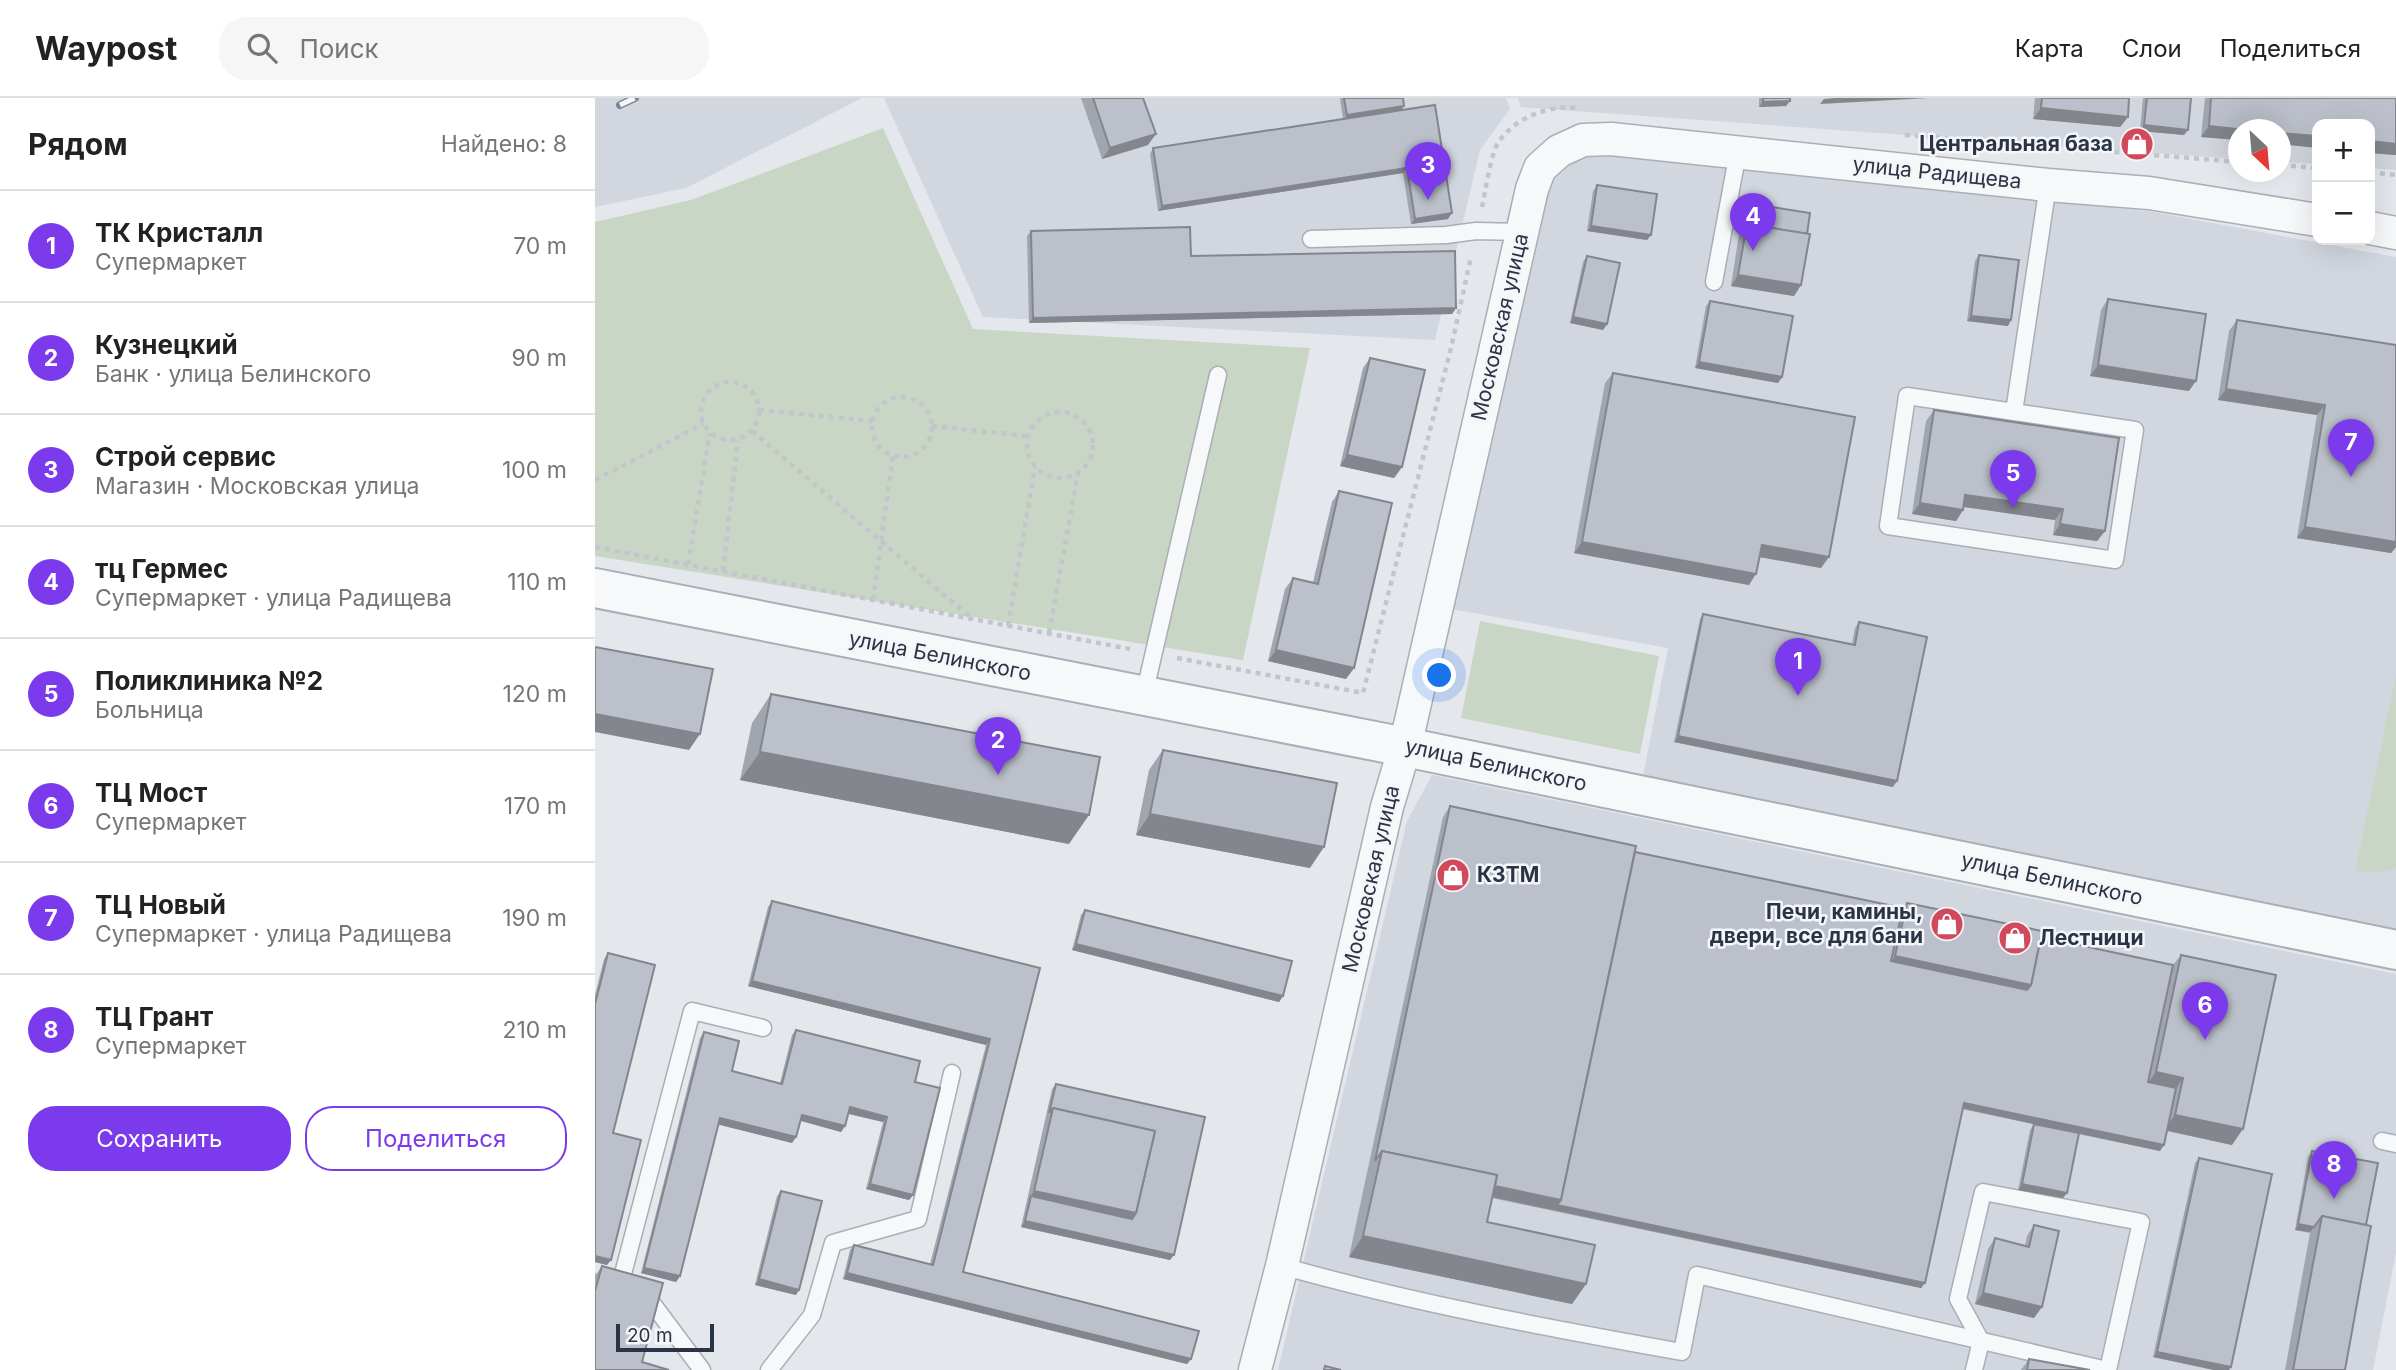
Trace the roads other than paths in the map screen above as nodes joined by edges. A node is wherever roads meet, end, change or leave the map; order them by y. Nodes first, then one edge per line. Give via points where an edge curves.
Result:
1 (1559, 151) joint
2 (1738, 152) junction
3 (2048, 185) junction
4 (2312, 219) edge
5 (2375, 229) edge
6 (1522, 232) junction
7 (2396, 233) edge
8 (1311, 239) dead end
9 (1714, 282) dead end
10 (1218, 375) dead end
11 (2014, 412) junction
12 (595, 588) edge
13 (1144, 695) junction
14 (1405, 747) junction
15 (2396, 950) edge
16 (763, 1028) dead end
17 (952, 1073) dead end
18 (1282, 1266) junction
19 (595, 1283) edge
20 (619, 1289) junction
21 (1981, 1341) junction
22 (702, 1370) edge
23 (769, 1370) edge
24 (1255, 1370) edge
25 (1974, 1370) edge
26 (2108, 1370) edge

1 - 2 street, улица Радищева via 1583,140 1611,139
1 - 6 street, Московская улица via 1540,168
2 - 3 street, улица Радищева
2 - 9 lane
3 - 4 street, улица Радищева via 2150,193
3 - 11 lane
5 - 7 street
6 - 8 lane
6 - 14 street, Московская улица
10 - 13 lane
11 - 11 lane via 2135,430 2115,560 1888,526 1907,397
12 - 13 street, улица Белинского
13 - 14 street, улица Белинского
14 - 15 street, улица Белинского
14 - 18 street, Московская улица via 1387,807
16 - 20 lane via 692,1011
17 - 23 lane via 918,1219 833,1243 813,1315
18 - 21 lane via 1378,1291 1682,1352 1697,1275
18 - 24 street, Московская улица
19 - 20 lane
20 - 22 lane via 649,1299
21 - 25 lane
21 - 26 lane
21 - 26 lane via 1958,1299 1983,1192 2141,1222

